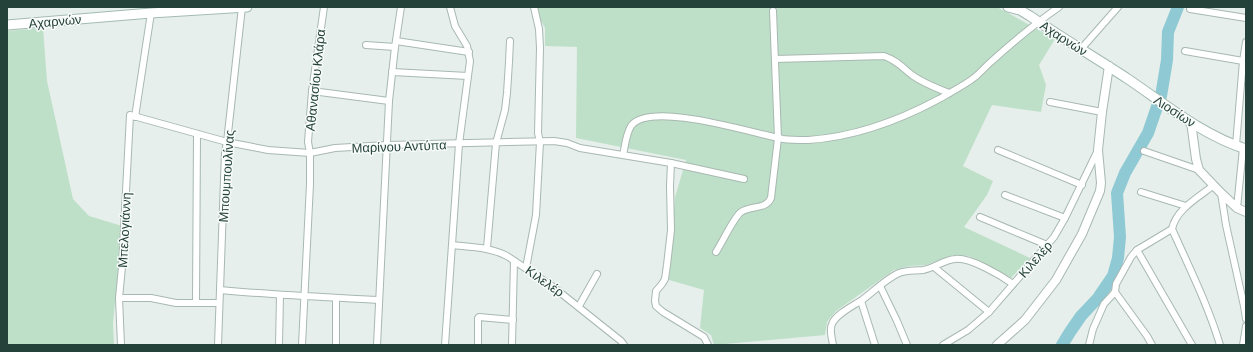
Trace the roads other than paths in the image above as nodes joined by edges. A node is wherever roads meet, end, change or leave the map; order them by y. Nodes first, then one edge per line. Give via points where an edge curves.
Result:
1 (242, 7) edge
2 (247, 7) edge
3 (324, 7) edge
4 (401, 7) edge
5 (450, 7) edge
6 (534, 7) edge
7 (1008, 7) edge
8 (1059, 7) edge
9 (1118, 7) edge
10 (207, 8) edge
11 (1021, 8) edge
12 (1190, 9) dead end
13 (773, 11) dead end
14 (150, 13) junction
15 (1246, 18) edge
16 (1038, 21) junction
17 (7, 25) edge
18 (510, 41) dead end
19 (1246, 42) edge
20 (396, 44) junction
21 (366, 45) dead end
22 (1081, 49) junction
23 (1185, 51) dead end
24 (469, 52) junction
25 (775, 59) junction
26 (1243, 61) junction
27 (1109, 66) junction
28 (392, 72) junction
29 (468, 76) junction
30 (312, 91) junction
31 (949, 94) junction
32 (389, 101) junction
33 (1050, 102) dead end
34 (1102, 112) junction
35 (132, 116) junction
36 (1191, 122) junction
37 (197, 134) junction
38 (778, 138) junction
39 (227, 142) junction
40 (496, 142) junction
41 (540, 142) junction
42 (459, 144) junction
43 (387, 145) junction
44 (1241, 147) edge
45 (998, 150) dead end
46 (1098, 150) junction
47 (1144, 151) dead end
48 (310, 153) junction
49 (623, 155) junction
50 (671, 163) junction
51 (1200, 170) junction
52 (744, 179) dead end
53 (1082, 185) junction
54 (1214, 185) junction
55 (1141, 192) dead end
56 (1221, 193) junction
57 (1005, 195) dead end
58 (1186, 206) junction
59 (1237, 208) junction
60 (1246, 212) edge
61 (980, 217) dead end
62 (1065, 218) junction
63 (1172, 229) junction
64 (452, 245) junction
65 (1047, 245) junction
66 (487, 248) junction
67 (1137, 250) junction
68 (716, 252) dead end
69 (514, 261) junction
70 (934, 267) junction
71 (526, 268) junction
72 (597, 274) dead end
73 (1013, 284) junction
74 (880, 286) junction
75 (220, 290) junction
76 (1115, 292) junction
77 (280, 295) junction
78 (304, 296) junction
79 (119, 298) junction
80 (336, 298) junction
81 (379, 300) junction
82 (861, 301) junction
83 (196, 303) junction
84 (220, 303) junction
85 (579, 306) junction
86 (989, 312) junction
87 (1246, 319) edge
88 (513, 320) junction
89 (1246, 326) edge
90 (121, 345) edge
91 (218, 345) edge
92 (279, 345) edge
93 (302, 345) edge
94 (336, 345) edge
95 (377, 345) edge
96 (445, 345) edge
97 (478, 345) edge
98 (512, 345) edge
99 (624, 345) edge
100 (708, 345) edge
101 (833, 345) edge
102 (874, 345) edge
103 (907, 345) edge
104 (942, 345) edge
105 (997, 345) edge
106 (1089, 345) edge
107 (1152, 345) edge
108 (1192, 345) edge
109 (1220, 345) edge
110 (1243, 345) edge

1 - 2 main road, Αχαρνών
1 - 10 main road, Αχαρνών
1 - 39 street, Μπουμπουλίνας
3 - 30 street, Αθανασίου Κλάρα
4 - 20 street
5 - 24 street
6 - 41 street via 539,35
7 - 11 main road, Αχαρνών
8 - 16 street
9 - 22 street
10 - 14 main road, Αχαρνών
11 - 16 main road, Αχαρνών
12 - 15 street
13 - 25 street
14 - 17 main road, Αχαρνών
14 - 35 street, Μπελογιάννη
16 - 22 main road, Αχαρνών
16 - 31 street via 974,77
18 - 40 street via 505,110
19 - 26 street
20 - 21 street
20 - 24 street
20 - 28 street
22 - 27 main road, Αχαρνών
23 - 26 street
24 - 29 street
25 - 31 street via 884,56 893,59 924,83
25 - 38 street
26 - 44 street
27 - 34 street
27 - 36 main road, Λιοσίων
28 - 29 street
28 - 32 street
29 - 42 street
30 - 32 street
30 - 48 street, Αθανασίου Κλάρα via 308,142
31 - 38 street via 899,118 855,133 806,140
32 - 43 street
33 - 34 street
34 - 46 street
35 - 37 street, Μαρίνου Αντύπα
35 - 79 street, Μπελογιάννη
36 - 44 main road, Λιοσίων
36 - 51 street
37 - 39 street, Μαρίνου Αντύπα
37 - 83 street
38 - 49 street via 685,117 656,116 632,125 628,131
38 - 68 street via 769,202 738,215
39 - 48 street, Μαρίνου Αντύπα via 268,150
39 - 75 street, Μπουμπουλίνας
40 - 41 street, Μαρίνου Αντύπα
40 - 42 street, Μαρίνου Αντύπα
40 - 66 street
41 - 49 street, Μαρίνου Αντύπα via 562,142 580,148
41 - 71 street via 536,215
42 - 43 street, Μαρίνου Αντύπα
42 - 64 street
43 - 48 street, Μαρίνου Αντύπα via 335,148
43 - 81 street
44 - 59 street
45 - 53 street
46 - 53 street, Κιλελέρ
46 - 105 street via 1100,191 1082,234 1056,280 1025,320
47 - 51 street
48 - 78 street, Αθανασίου Κλάρα
49 - 50 street, Μαρίνου Αντύπα
50 - 52 street, Μαρίνου Αντύπα
50 - 100 street via 668,265 665,279 656,291 655,302 663,312 704,337
51 - 54 street
53 - 62 street, Κιλελέρ
54 - 56 street
54 - 58 street
55 - 58 street
56 - 59 street
56 - 87 street
57 - 62 street
58 - 63 street
59 - 60 street
61 - 65 street
62 - 65 street, Κιλελέρ
63 - 67 street
63 - 109 street via 1202,295
64 - 66 street, Κιλελέρ
64 - 96 street
65 - 73 street, Κιλελέρ
66 - 69 street, Κιλελέρ
67 - 76 street via 1116,284
67 - 108 street
69 - 71 street, Κιλελέρ
69 - 88 street
70 - 73 street via 955,259 966,260
70 - 74 street via 898,273
70 - 86 street
71 - 85 street, Κιλελέρ
72 - 85 street
73 - 86 street, Κιλελέρ
74 - 82 street
74 - 103 street
75 - 77 street
75 - 84 street, Μπουμπουλίνας
76 - 106 street via 1104,304
76 - 107 street
77 - 78 street
77 - 92 street
78 - 80 street
78 - 93 street, Αθανασίου Κλάρα
79 - 83 street via 151,298 176,303
79 - 90 street, Μπελογιάννη
80 - 81 street
80 - 94 street
81 - 95 street
82 - 101 street via 846,309 830,326
82 - 102 street
83 - 84 street
84 - 91 street, Μπουμπουλίνας
85 - 99 street, Κιλελέρ
86 - 104 street, Κιλελέρ via 968,330
88 - 97 street via 479,317
88 - 98 street
89 - 110 street

